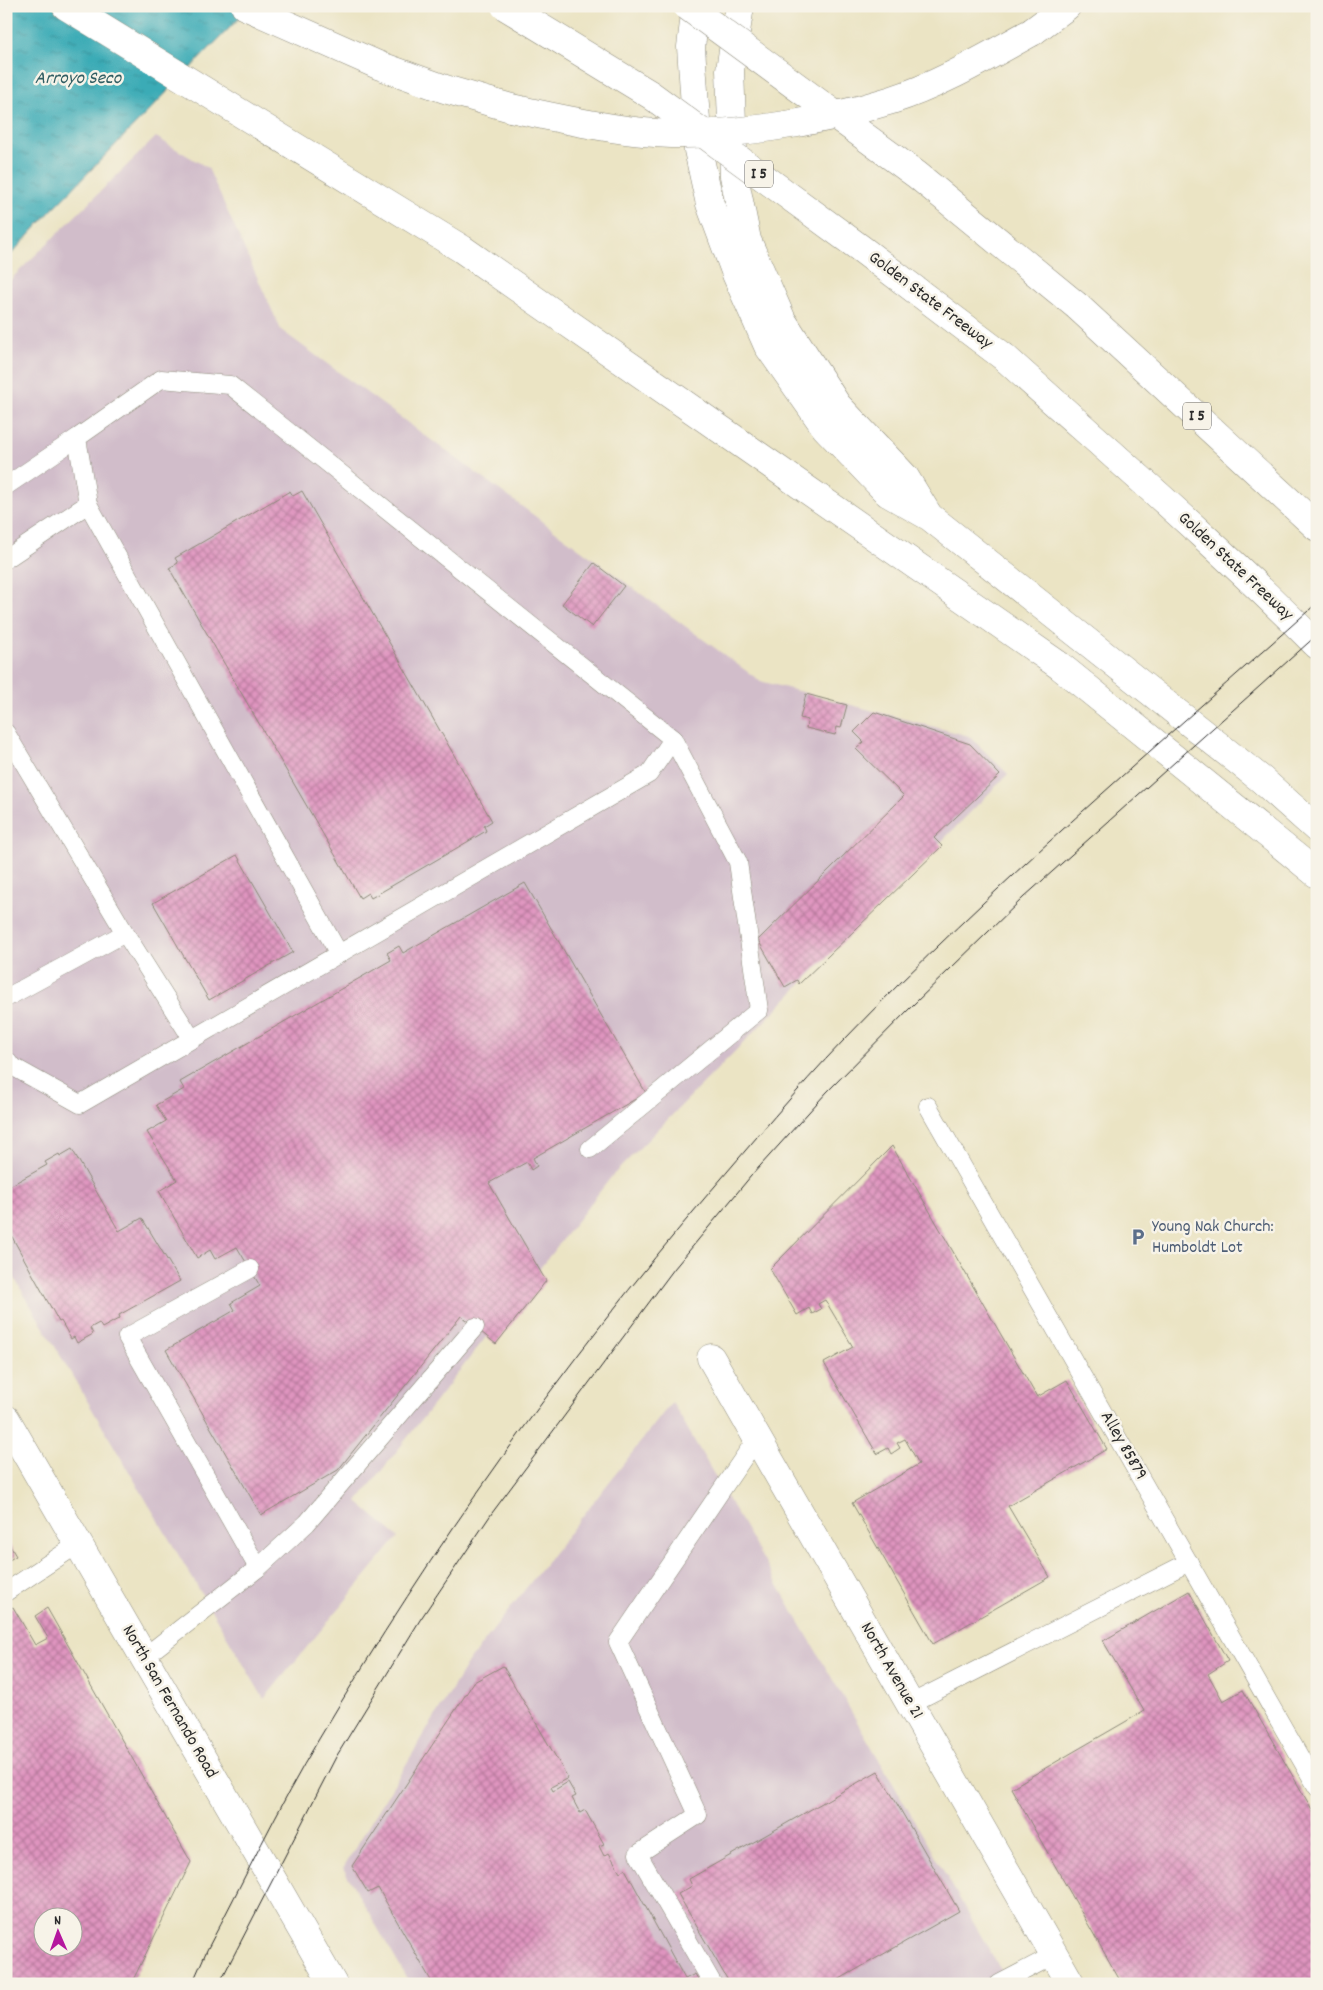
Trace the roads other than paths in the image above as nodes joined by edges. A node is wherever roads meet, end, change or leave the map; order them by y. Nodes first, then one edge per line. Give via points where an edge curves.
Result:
1 (66, 6) edge
2 (245, 6) edge
3 (505, 6) edge
4 (687, 6) edge
5 (696, 6) edge
6 (740, 6) edge
7 (1067, 6) edge
8 (77, 438) junction
9 (6, 486) edge
10 (88, 504) junction
11 (930, 517) junction
12 (1317, 527) edge
13 (6, 559) edge
14 (1317, 645) edge
15 (6, 733) edge
16 (673, 739) junction
17 (1317, 829) edge
18 (1317, 874) edge
19 (126, 933) junction
20 (339, 954) junction
21 (6, 998) edge
22 (192, 1040) junction
23 (7, 1063) edge
24 (928, 1106) dead end
25 (590, 1149) dead end
26 (250, 1269) dead end
27 (476, 1327) dead end
28 (711, 1358) dead end
29 (6, 1419) edge
30 (757, 1438) junction
31 (78, 1544) junction
32 (1188, 1562) junction
33 (258, 1568) junction
34 (6, 1592) edge
35 (143, 1658) junction
36 (910, 1704) junction
37 (1317, 1787) edge
38 (1054, 1955) junction
39 (333, 1984) edge
40 (714, 1984) edge
41 (999, 1984) edge
42 (1071, 1984) edge

1 - 18 main road via 462,249 1060,666
2 - 7 main road, bridge via 378,65 454,92 572,122 636,131 685,133 776,126 825,118 894,100 1032,32
3 - 14 main road, Golden State Freeway / I 5, bridge via 652,95 1004,358 1204,536
4 - 12 main road, I 5, bridge via 917,175 1077,306
5 - 11 main road via 691,47 698,150 710,204 768,346 826,427 888,493
6 - 11 main road via 731,80 734,176 747,240 782,320 837,405 904,478
8 - 9 lane
8 - 10 lane
8 - 16 lane via 161,379 230,385
10 - 13 lane
10 - 20 lane
11 - 17 main road via 1262,780
15 - 19 lane
16 - 20 lane via 649,774
16 - 25 lane via 738,862 759,1010
19 - 21 lane
19 - 22 lane
20 - 22 lane
22 - 23 lane via 80,1104
24 - 32 lane, Alley 85879
26 - 33 lane via 127,1337
27 - 33 lane via 307,1524
28 - 30 main road, North Avenue 21
29 - 31 main road, North San Fernando Road
30 - 36 main road, North Avenue 21
30 - 40 lane via 618,1642 698,1815 638,1854
31 - 34 lane
31 - 35 main road, North San Fernando Road
32 - 36 lane
32 - 37 lane, Alley 85879
33 - 35 lane
35 - 39 main road, North San Fernando Road
36 - 38 main road, North Avenue 21
38 - 41 lane
38 - 42 main road, North Avenue 21

